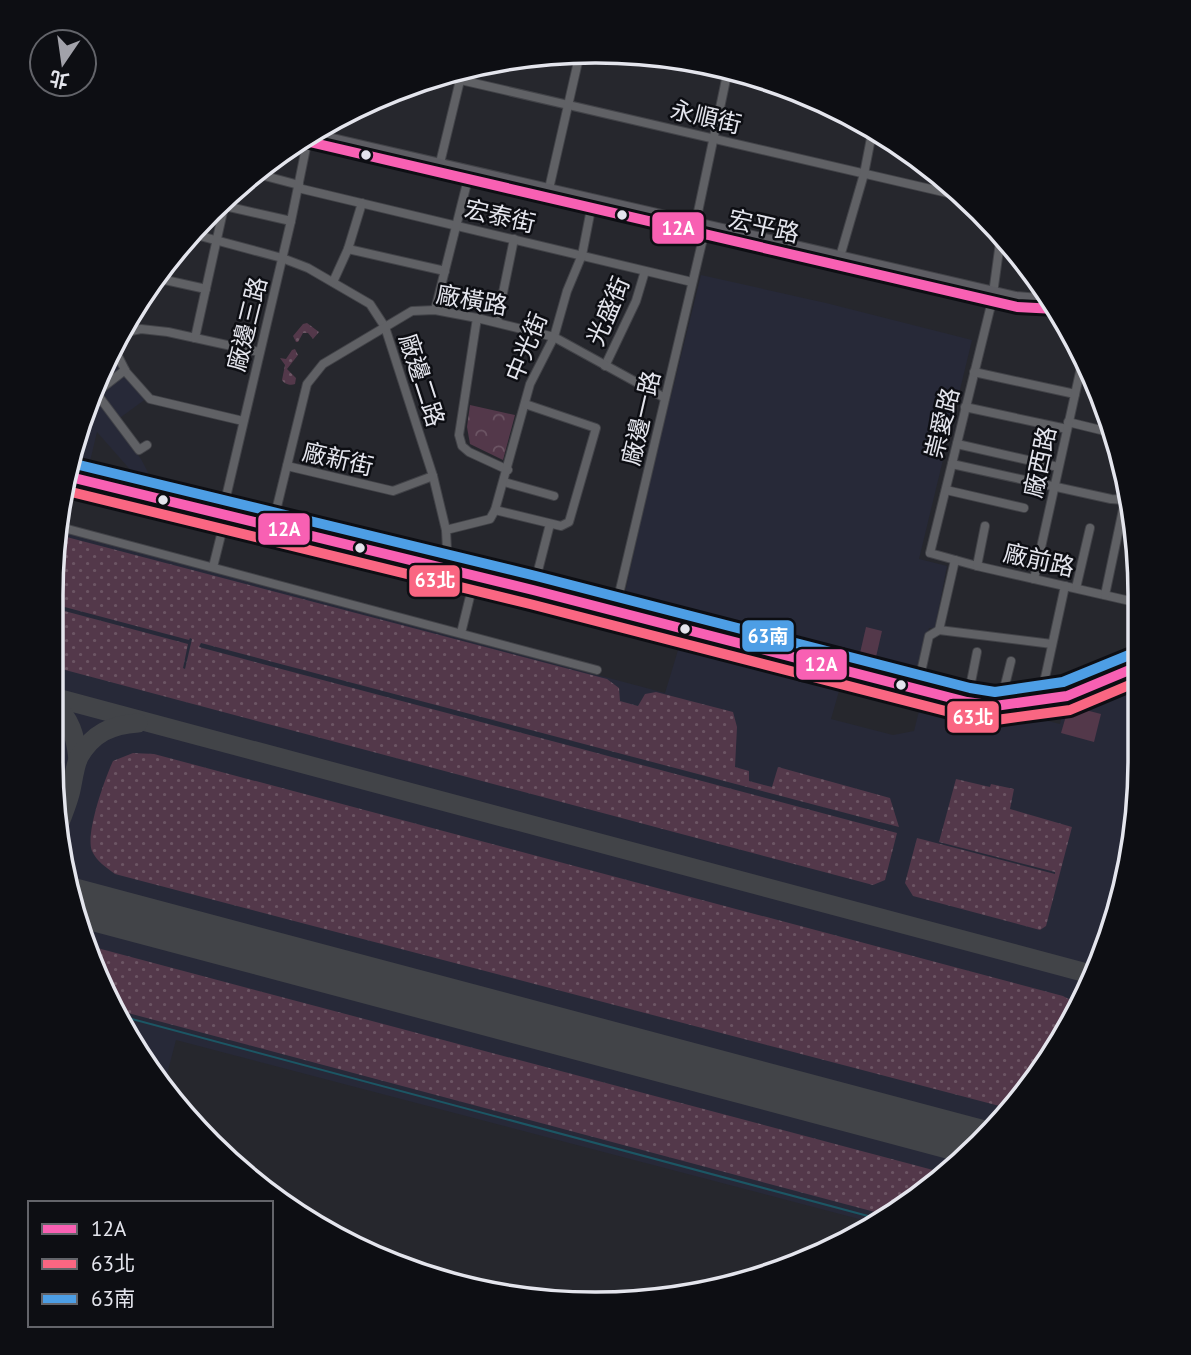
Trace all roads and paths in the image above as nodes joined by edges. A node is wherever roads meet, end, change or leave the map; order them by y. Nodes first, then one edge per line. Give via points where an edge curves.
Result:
1 (578, 64) edge
2 (460, 80) edge
3 (461, 80) edge
4 (727, 80) edge
5 (568, 106) junction
6 (714, 139) junction
7 (870, 140) edge
8 (319, 141) edge
9 (305, 150) edge
10 (439, 169) junction
11 (863, 174) junction
12 (266, 177) edge
13 (467, 179) junction
14 (298, 186) junction
15 (944, 192) edge
16 (548, 193) junction
17 (362, 203) junction
18 (592, 203) junction
19 (234, 204) edge
20 (223, 216) edge
21 (291, 221) junction
22 (456, 225) junction
23 (698, 229) junction
24 (202, 237) edge
25 (514, 239) junction
26 (216, 242) junction
27 (999, 248) edge
28 (348, 249) junction
29 (582, 256) junction
30 (282, 258) junction
31 (839, 261) junction
32 (445, 271) junction
33 (645, 271) junction
34 (167, 280) edge
35 (333, 282) junction
36 (692, 282) junction
37 (206, 289) junction
38 (993, 297) junction
39 (1038, 299) edge
40 (1044, 309) edge
41 (435, 310) junction
42 (477, 318) junction
43 (497, 322) junction
44 (385, 327) junction
45 (133, 331) edge
46 (554, 337) junction
47 (195, 338) junction
48 (259, 352) junction
49 (119, 358) edge
50 (606, 366) junction
51 (125, 370) junction
52 (974, 372) junction
53 (1080, 376) edge
54 (107, 385) edge
55 (1075, 394) junction
56 (102, 398) edge
57 (665, 398) junction
58 (525, 404) junction
59 (965, 408) junction
60 (243, 421) junction
61 (1068, 426) junction
62 (1102, 431) edge
63 (957, 444) junction
64 (147, 445) dead end
65 (952, 464) junction
66 (287, 466) junction
67 (1059, 467) junction
68 (508, 470) junction
69 (433, 476) junction
70 (76, 478) edge
71 (504, 482) junction
72 (1054, 487) junction
73 (946, 490) junction
74 (554, 496) dead end
75 (1119, 500) edge
76 (1024, 508) dead end
77 (495, 510) junction
78 (224, 515) junction
79 (1122, 516) edge
80 (550, 524) junction
81 (985, 526) dead end
82 (272, 527) junction
83 (1090, 528) dead end
84 (68, 529) edge
85 (446, 530) junction
86 (930, 553) joint
87 (955, 560) junction
88 (977, 566) junction
89 (213, 567) junction
90 (448, 569) junction
91 (475, 576) junction
92 (1034, 579) junction
93 (1065, 586) junction
94 (1076, 588) junction
95 (533, 590) junction
96 (1105, 595) junction
97 (1128, 600) edge
98 (615, 611) junction
99 (939, 630) junction
100 (461, 633) junction
101 (1052, 644) junction
102 (977, 652) dead end
103 (1011, 661) dead end
104 (597, 670) dead end
105 (1128, 671) edge
106 (917, 690) junction
107 (1040, 701) junction
108 (967, 702) junction
109 (1000, 705) junction

1 - 5 street
2 - 10 street
3 - 5 street, 永順街
4 - 6 street, 廠邊一路
5 - 6 street, 永順街
5 - 16 street
6 - 11 street, 永順街
6 - 23 street, 廠邊一路
7 - 11 street
8 - 10 street, 宏平路
9 - 14 street, 廠邊三路
10 - 13 street, 宏平路
10 - 16 street, 宏平路
11 - 15 street, 永順街
11 - 31 street
12 - 14 street, 宏泰街
13 - 16 street, 宏平路
13 - 22 street
14 - 17 street, 宏泰街
14 - 21 street, 廠邊三路
16 - 18 street, 宏平路
17 - 22 street, 宏泰街
17 - 28 street
18 - 23 street, 宏平路
18 - 29 street, 中光街
19 - 21 street
20 - 26 street
21 - 30 street, 廠邊三路
22 - 25 street, 宏泰街
22 - 32 street
23 - 31 street, 宏平路
23 - 36 street, 廠邊一路
24 - 26 street, 廠邊二路
25 - 29 street, 宏泰街
25 - 43 street
26 - 30 street, 廠邊二路
26 - 37 street
27 - 38 street, 崇愛路
28 - 32 street
28 - 35 street
29 - 33 street, 宏泰街
29 - 46 street, 中光街
30 - 35 street, 廠邊二路
30 - 48 street, 廠邊三路
31 - 38 street, 宏平路
32 - 41 street
33 - 36 street, 宏泰街
33 - 50 street, 光盛街
34 - 37 street
35 - 44 street, 廠邊二路 via 370,304
36 - 57 street, 廠邊一路
37 - 47 street
38 - 39 street, 宏平路
38 - 40 street, 宏平路
38 - 52 street, 崇愛路
41 - 42 street, 廠橫路
41 - 44 street, 廠橫路 via 412,312
42 - 43 street, 廠橫路
42 - 68 street via 459,435 469,452
43 - 46 street, 廠橫路
44 - 66 street, 廠新街 via 323,364 307,384
44 - 69 street, 廠邊二路
45 - 47 street
46 - 50 street, 廠橫路
46 - 58 street, 中光街
47 - 48 street
48 - 60 street, 廠邊三路
49 - 51 street
50 - 57 street, 廠橫路
51 - 54 street
51 - 60 street via 150,399
52 - 55 street
52 - 59 street, 崇愛路
53 - 55 street, 廠西路
55 - 61 street, 廠西路
56 - 64 street via 139,450
57 - 98 street, 廠邊一路
58 - 68 street, 中光街
58 - 80 street via 596,428 572,517 561,526
59 - 61 street
59 - 63 street, 崇愛路
60 - 78 street, 廠邊三路
61 - 62 street
61 - 67 street, 廠西路
63 - 65 street, 崇愛路
63 - 67 street
65 - 72 street
65 - 73 street, 崇愛路
66 - 69 street, 廠新街 via 393,491
66 - 82 street
67 - 72 street, 廠西路
68 - 71 street, 中光街
69 - 85 street, 廠邊二路
70 - 78 street
71 - 74 street
71 - 77 street, 中光街
72 - 75 street
72 - 92 street, 廠西路
73 - 76 street
73 - 86 street, 崇愛路
77 - 80 street
77 - 85 street via 490,519
78 - 82 street
78 - 89 street, 廠邊三路
79 - 96 street
80 - 95 street
81 - 88 street
82 - 90 street
83 - 94 street
84 - 89 street
85 - 90 street, 廠邊二路
86 - 87 street, 廠前路
87 - 88 street, 廠前路
87 - 99 street
88 - 92 street, 廠前路
89 - 100 street
90 - 91 street
91 - 95 street
91 - 100 street
92 - 93 street, 廠前路
93 - 94 street, 廠前路
93 - 101 street
94 - 96 street, 廠前路
95 - 98 street
96 - 97 street, 廠前路
98 - 106 street
99 - 101 street
99 - 106 street via 929,636
100 - 104 street
101 - 107 street
102 - 108 street
103 - 109 street
105 - 107 street via 1066,696
106 - 108 street
107 - 109 street
108 - 109 street

